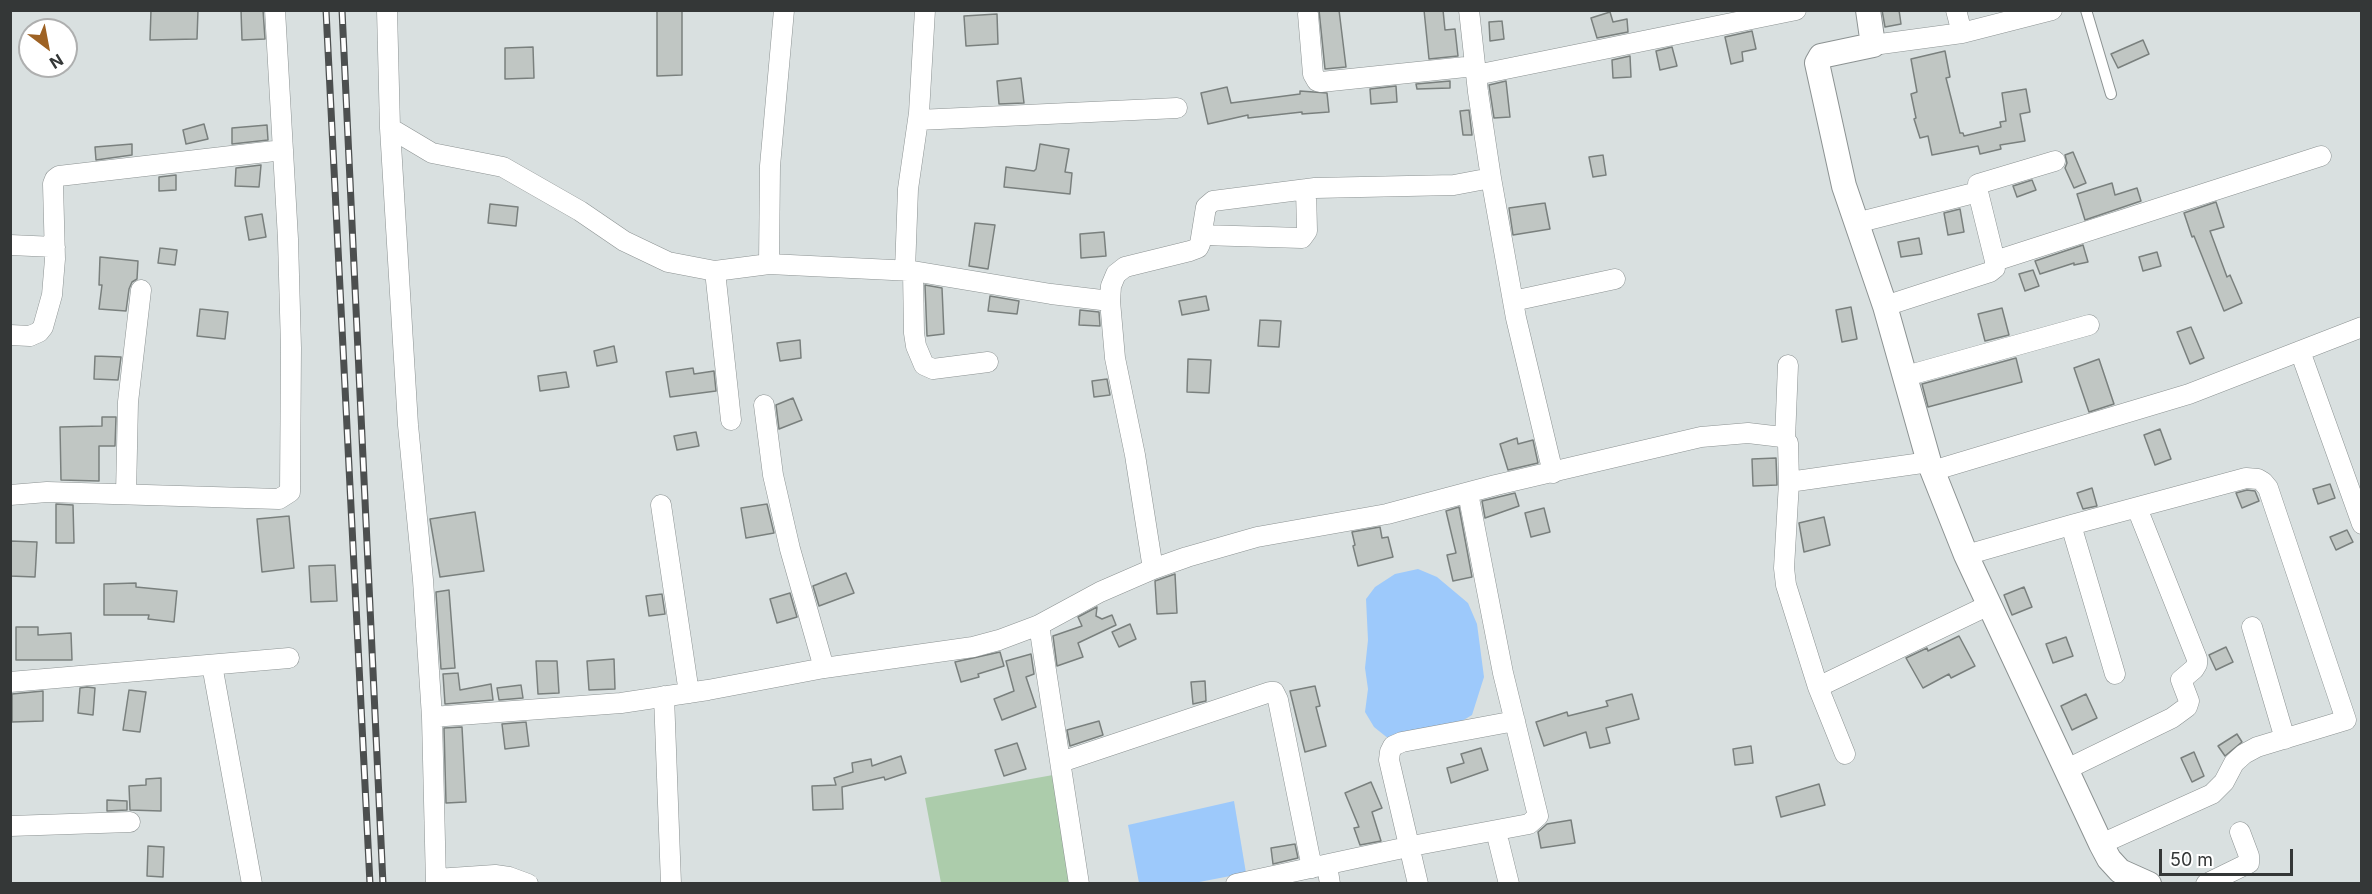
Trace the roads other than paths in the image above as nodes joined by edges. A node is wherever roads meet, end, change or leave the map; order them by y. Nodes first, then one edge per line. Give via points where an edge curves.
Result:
1 (275, 10) edge
2 (387, 10) edge
3 (784, 10) edge
4 (926, 10) edge
5 (1469, 10) edge
6 (1796, 10) edge
7 (1868, 10) edge
8 (1956, 10) edge
9 (2052, 10) edge
10 (2086, 10) edge
11 (1308, 14) dead end
12 (1962, 33) junction
13 (1873, 45) junction
14 (1476, 70) junction
15 (2111, 94) dead end
16 (1177, 108) dead end
17 (918, 120) junction
18 (390, 128) junction
19 (283, 150) junction
20 (2321, 156) dead end
21 (2055, 161) dead end
22 (1491, 178) junction
23 (1306, 189) junction
24 (1978, 192) junction
25 (1856, 223) junction
26 (1202, 235) junction
27 (10, 245) edge
28 (55, 247) junction
29 (1995, 261) junction
30 (769, 264) junction
31 (909, 270) junction
32 (715, 271) junction
33 (1615, 279) dead end
34 (141, 290) dead end
35 (1110, 301) junction
36 (1513, 301) junction
37 (1885, 306) junction
38 (2089, 325) dead end
39 (2361, 327) edge
40 (10, 335) edge
41 (2300, 351) junction
42 (988, 362) dead end
43 (1788, 365) dead end
44 (1906, 376) junction
45 (764, 405) dead end
46 (731, 420) dead end
47 (1785, 439) junction
48 (1930, 467) junction
49 (1553, 473) junction
50 (1789, 482) junction
51 (1468, 493) junction
52 (126, 494) junction
53 (10, 495) edge
54 (661, 505) dead end
55 (2137, 508) junction
56 (2361, 524) edge
57 (2071, 525) junction
58 (1966, 555) junction
59 (1152, 569) junction
60 (1989, 604) junction
61 (1039, 625) junction
62 (2252, 627) dead end
63 (289, 658) dead end
64 (213, 665) junction
65 (824, 668) junction
66 (2115, 674) dead end
67 (10, 682) edge
68 (1818, 687) junction
69 (690, 693) junction
70 (664, 696) junction
71 (432, 717) junction
72 (2354, 719) edge
73 (1515, 721) junction
74 (2285, 739) junction
75 (1845, 754) dead end
76 (1061, 762) junction
77 (2066, 770) junction
78 (130, 822) dead end
79 (10, 826) edge
80 (1496, 831) junction
81 (2240, 832) dead end
82 (2101, 844) junction
83 (1408, 847) junction
84 (1323, 872) edge
85 (436, 881) edge
86 (252, 884) edge
87 (528, 884) edge
88 (671, 884) edge
89 (1079, 884) edge
90 (1236, 884) edge
91 (1418, 884) edge
92 (1509, 884) edge
93 (2149, 884) edge
94 (2206, 884) edge

1 - 19 street
2 - 18 street
3 - 30 street via 770,166
4 - 17 street
5 - 14 street
6 - 14 street
7 - 13 street
8 - 12 street
9 - 12 street
10 - 15 lane
11 - 14 street via 1313,74 1317,81
12 - 13 street
13 - 25 street via 1817,60 1844,186
14 - 22 street
16 - 17 street
17 - 31 street via 908,189
18 - 32 street via 432,153 503,167 624,241 668,262
18 - 71 street via 408,424
19 - 28 street via 59,176 53,184
19 - 52 street via 291,348 290,492 279,499
20 - 29 street
21 - 24 street via 1982,182
22 - 23 street via 1454,185
22 - 36 street
23 - 26 street via 1213,201 1206,207
23 - 26 street via 1307,231 1302,238
24 - 25 street
24 - 29 street
25 - 37 street
26 - 35 street via 1194,250 1125,267 1116,274
27 - 28 street
28 - 40 street via 52,295 43,327 30,336
29 - 37 street via 1990,272
30 - 31 street
30 - 32 street
31 - 35 street
31 - 42 street via 916,346 924,365 933,369
32 - 46 street
33 - 36 street
34 - 52 street via 128,402
35 - 59 street via 1115,358
36 - 49 street
37 - 44 street
38 - 44 street
39 - 41 street
41 - 48 street via 2189,394
41 - 56 street
43 - 47 street
44 - 48 street
45 - 65 street via 790,549
47 - 49 street via 1748,433 1701,437
47 - 50 street
48 - 50 street
48 - 58 street
49 - 51 street
50 - 68 street via 1786,585
51 - 59 street via 1387,514 1257,537
51 - 73 street
52 - 53 street
54 - 69 street
55 - 57 street
55 - 72 street via 2246,478 2264,482
55 - 77 street via 2197,659 2194,669 2181,680 2189,701 2172,718
57 - 58 street
57 - 66 street
58 - 60 street
59 - 61 street
60 - 68 street
60 - 77 street
61 - 65 street via 973,648
61 - 76 street
62 - 74 street
63 - 64 street
64 - 67 street
64 - 86 street
65 - 69 street
68 - 75 street
69 - 70 street
70 - 71 street via 621,703
70 - 88 street
71 - 85 street
72 - 74 street
73 - 80 street via 1538,816 1529,824
73 - 83 street via 1393,746 1389,760
74 - 82 street via 2244,754 2212,794
76 - 84 street via 1274,692
76 - 89 street
77 - 82 street
78 - 79 street
80 - 83 street
80 - 92 street
81 - 94 street via 2249,863
82 - 93 street via 2120,872
83 - 84 street
83 - 91 street
84 - 90 street
85 - 87 street via 495,875

